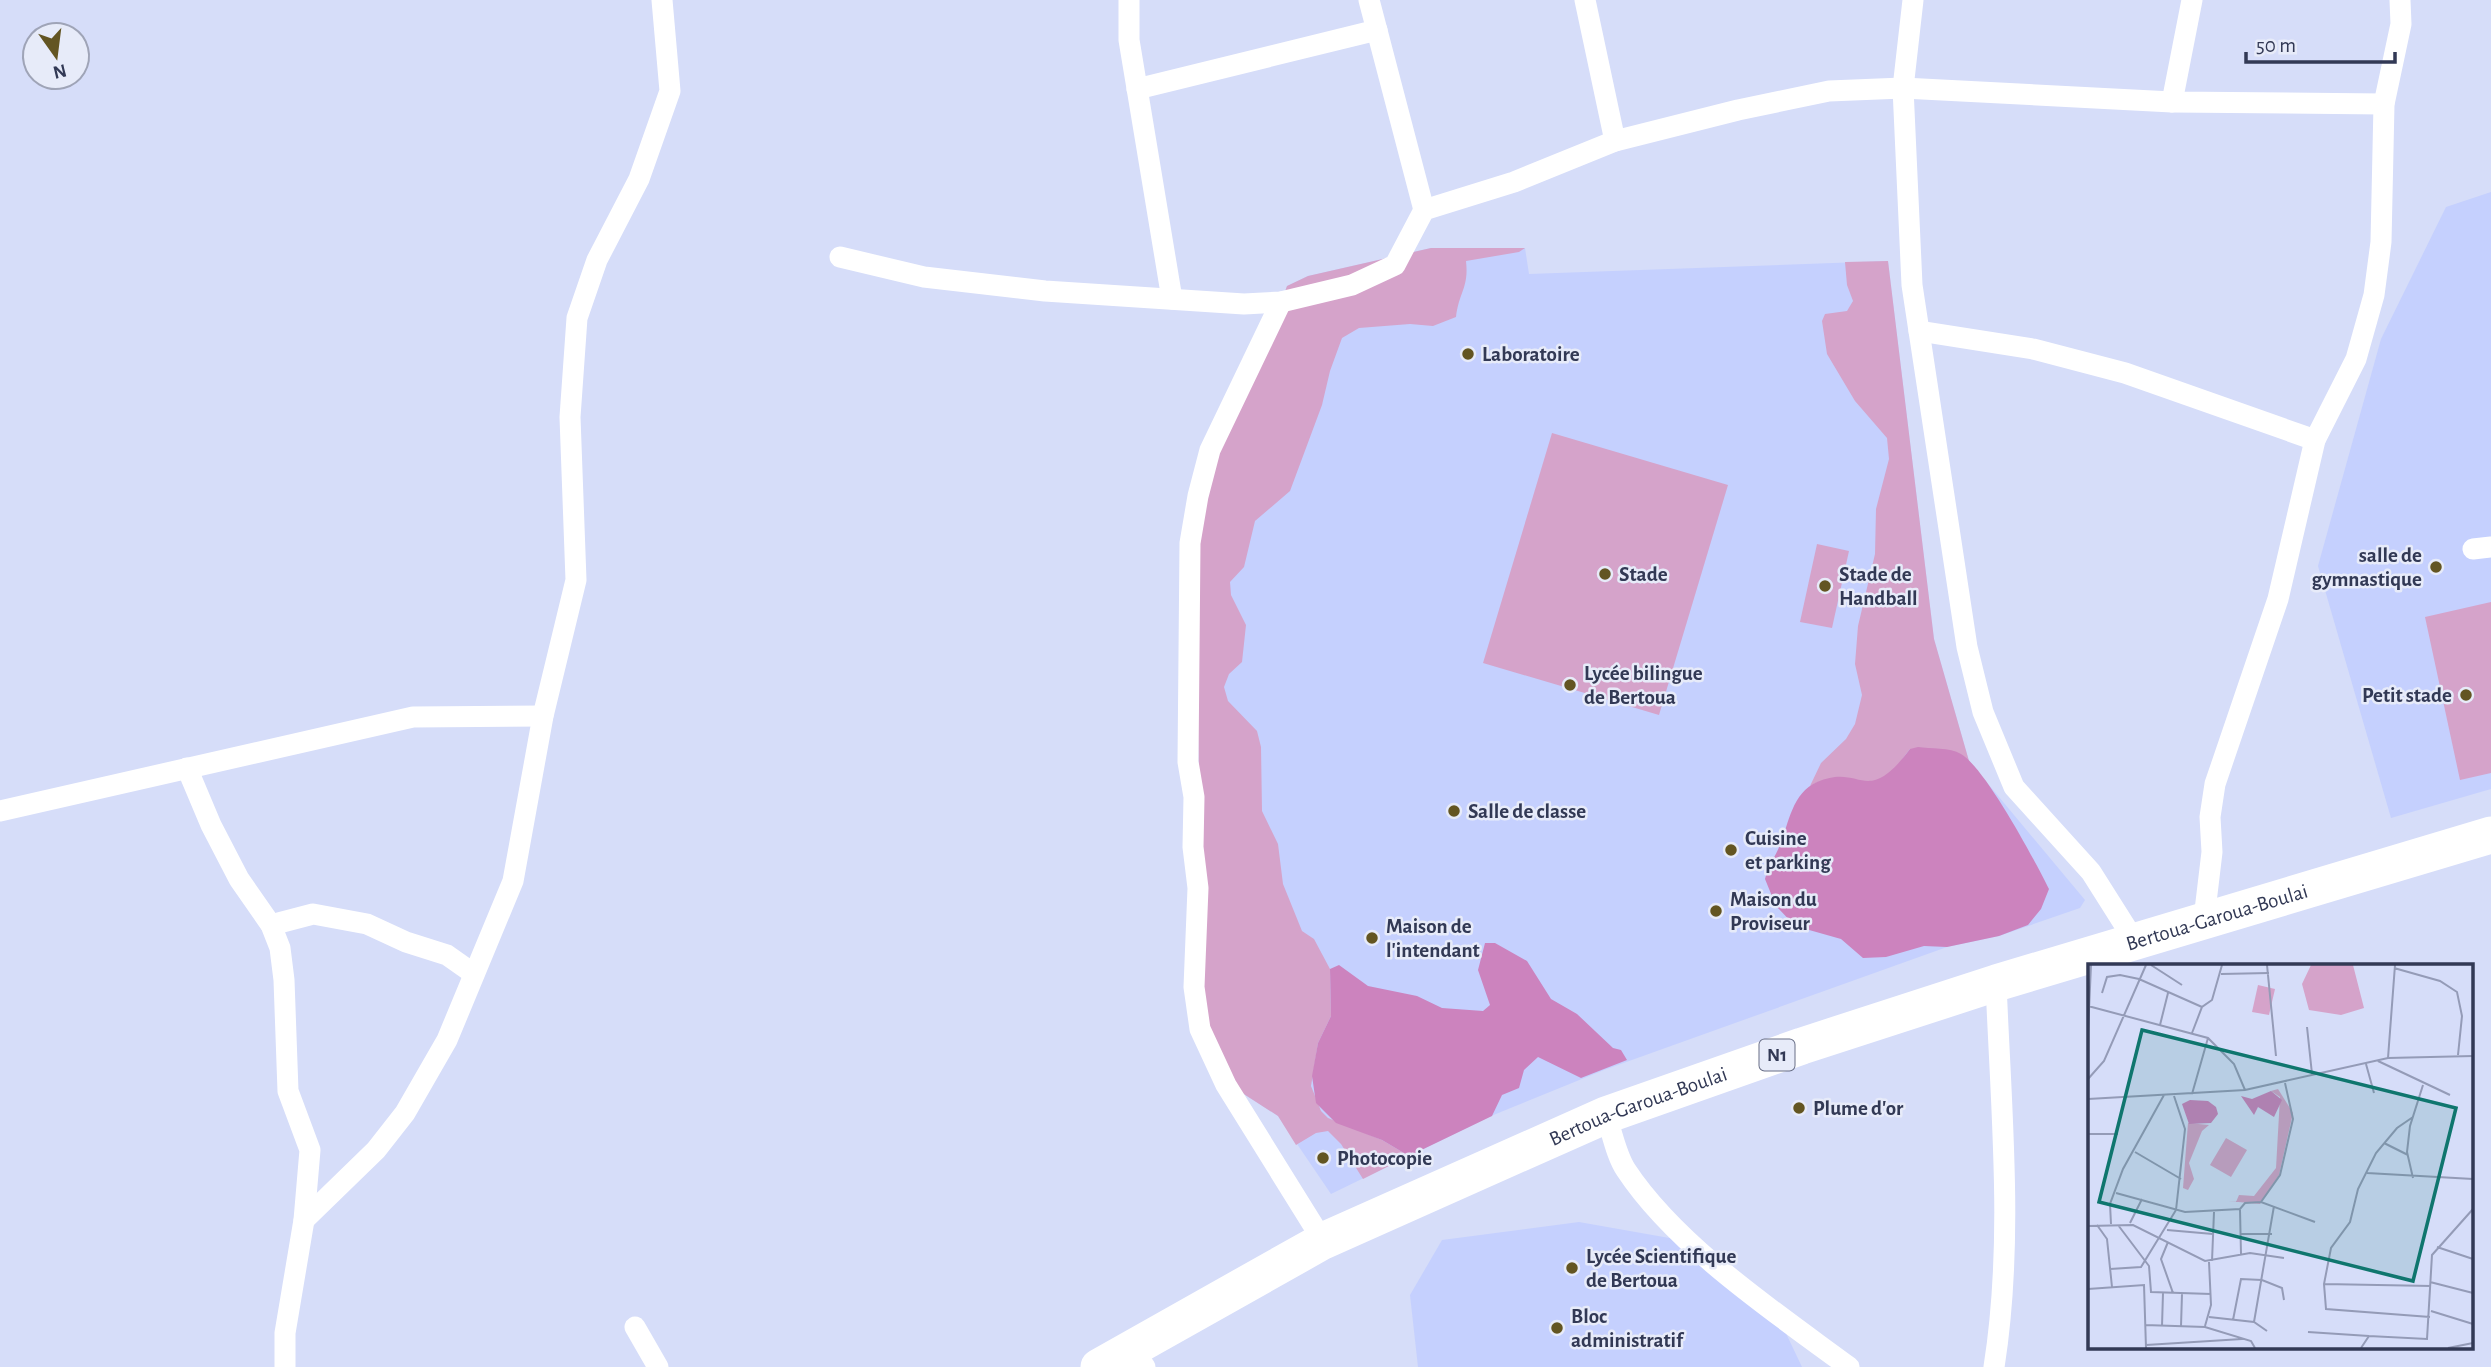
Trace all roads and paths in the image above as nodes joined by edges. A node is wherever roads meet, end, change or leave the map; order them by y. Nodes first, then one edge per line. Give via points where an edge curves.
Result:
1 (662, 0) edge
2 (1129, 0) edge
3 (1369, 0) edge
4 (1585, 0) edge
5 (1913, 0) edge
6 (2192, 0) edge
7 (2400, 0) edge
8 (1377, 30) junction
9 (1903, 88) junction
10 (1137, 89) junction
11 (2172, 102) junction
12 (2384, 104) junction
13 (1615, 141) junction
14 (1424, 210) junction
15 (840, 257) dead end
16 (1172, 299) junction
17 (1281, 302) junction
18 (1919, 331) junction
19 (2315, 440) junction
20 (543, 716) junction
21 (187, 768) junction
22 (0, 811) edge
23 (2491, 835) edge
24 (2204, 919) junction
25 (271, 925) junction
26 (2134, 940) junction
27 (474, 974) junction
28 (1996, 983) junction
29 (1606, 1115) junction
30 (304, 1220) junction
31 (1323, 1241) junction
32 (635, 1327) dead end
33 (1139, 1358) edge
34 (285, 1367) edge
35 (658, 1367) edge
36 (1099, 1367) edge
37 (1849, 1367) edge
38 (1994, 1367) edge

1 - 20 street via 670,91 639,179 597,260 578,318 569,417 576,580
2 - 10 street via 1129,40
3 - 8 street
4 - 13 street
5 - 9 street
6 - 11 street
7 - 12 street via 2401,24
8 - 10 street
8 - 14 street
9 - 11 street
9 - 13 street via 1829,91
9 - 18 street via 1912,285
10 - 16 street
11 - 12 street
12 - 19 street via 2381,242 2374,295 2356,359
13 - 14 street via 1485,193
14 - 17 street via 1395,265 1352,285
15 - 16 street via 924,277
16 - 17 street
17 - 31 street via 1210,450 1190,543 1188,762 1194,797 1198,916 1194,987 1200,1029 1226,1085
18 - 19 street via 2033,349 2125,373
18 - 26 street via 1957,592 1983,712 2014,787 2091,872
19 - 24 street via 2278,599 2215,784
20 - 21 street via 413,717
20 - 27 street via 513,881
21 - 22 street
21 - 25 street via 239,879
23 - 24 highway, Bertoua-Garoua-Boulai / N1
24 - 26 highway, Bertoua-Garoua-Boulai / N1
25 - 27 street via 313,914 367,924 447,955
25 - 30 street via 280,948 284,981 288,1091 310,1150
26 - 28 highway, Bertoua-Garoua-Boulai / N1
27 - 30 street via 447,1040 405,1113 376,1150
28 - 29 highway, Bertoua-Garoua-Boulai / N1
28 - 38 street via 2004,1217
29 - 31 highway, Bertoua-Garoua-Boulai / N1
29 - 37 street via 1625,1168 1661,1213 1740,1286
30 - 34 street via 285,1333
31 - 33 highway, Bertoua-Garoua-Boulai / N1
32 - 35 street
33 - 36 highway, Bertoua-Garoua-Boulai / N1

